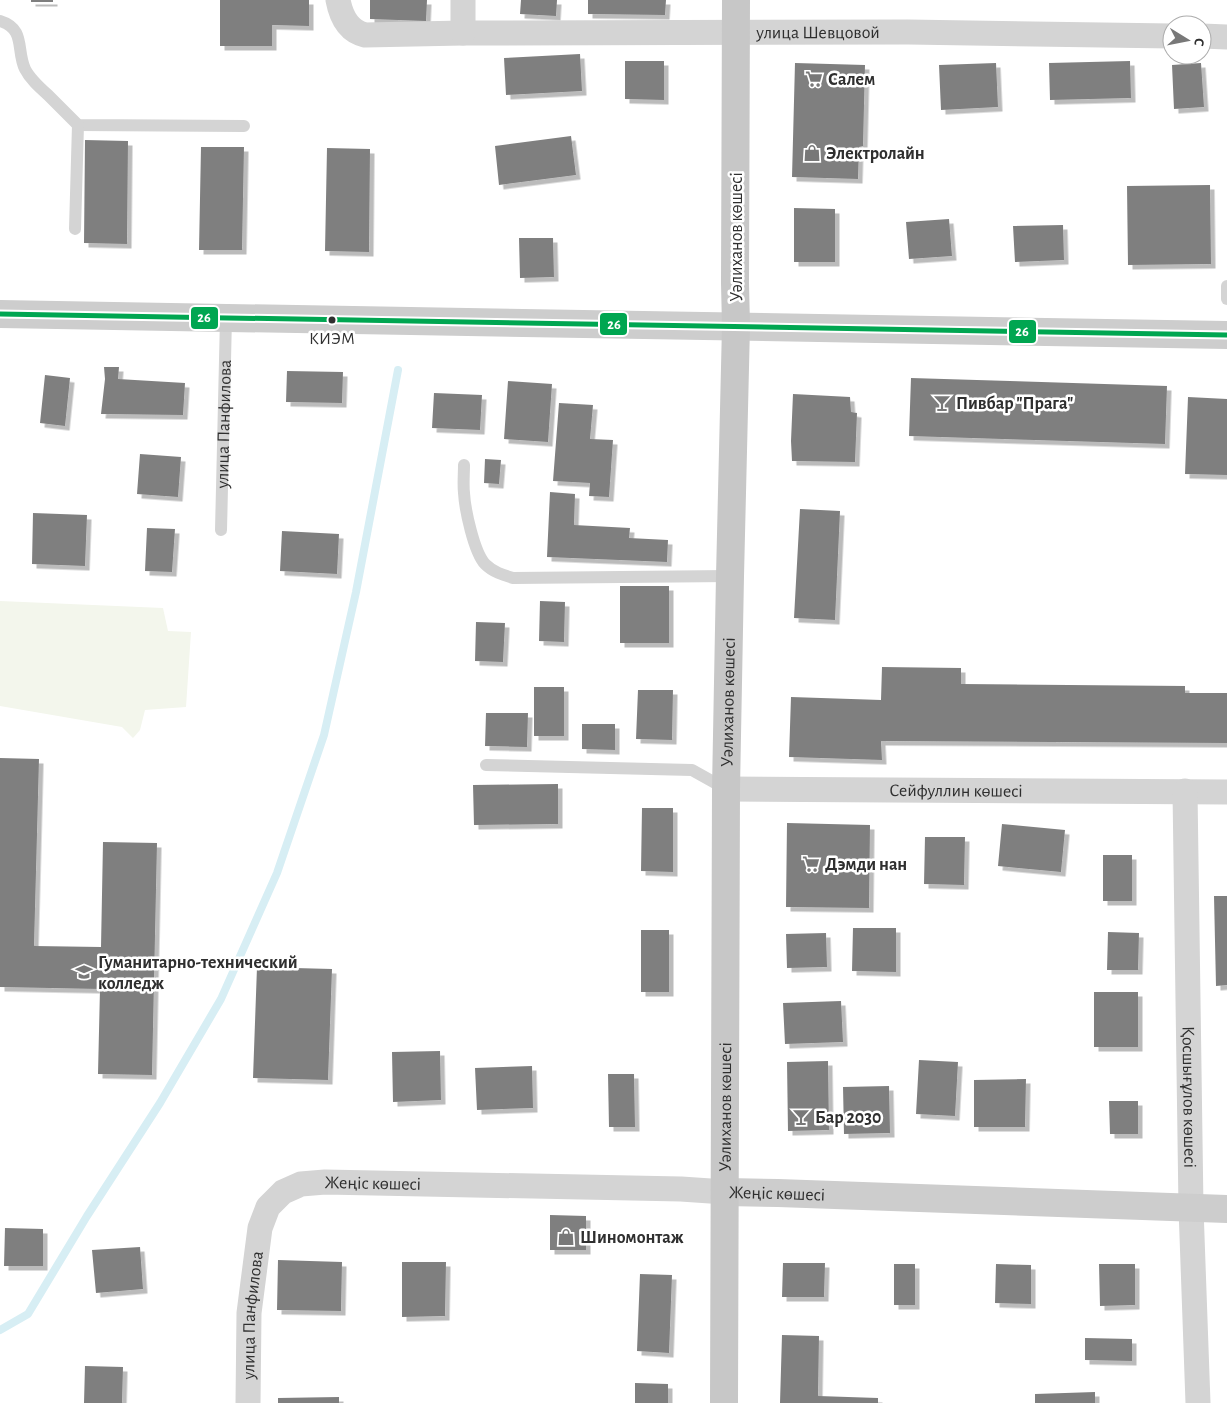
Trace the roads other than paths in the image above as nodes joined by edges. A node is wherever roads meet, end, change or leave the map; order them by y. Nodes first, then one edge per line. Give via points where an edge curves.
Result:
1 (338, 0) edge
2 (463, 0) edge
3 (736, 0) edge
4 (0, 21) edge
5 (736, 32) junction
6 (463, 33) junction
7 (1162, 36) edge
8 (1212, 36) edge
9 (1227, 37) edge
10 (78, 125) junction
11 (244, 126) dead end
12 (75, 229) dead end
13 (1227, 286) edge
14 (1227, 299) edge
15 (0, 314) edge
16 (226, 318) junction
17 (736, 326) junction
18 (1227, 335) edge
19 (464, 465) dead end
20 (221, 530) dead end
21 (730, 576) junction
22 (486, 765) dead end
23 (726, 789) junction
24 (1184, 791) junction
25 (1227, 792) edge
26 (724, 1192) junction
27 (1191, 1208) junction
28 (1227, 1209) edge
29 (260, 1228) joint
30 (248, 1403) edge
31 (724, 1403) edge
32 (1198, 1403) edge

1 - 6 street, улица Шевцовой via 346,23 357,33
2 - 6 street
3 - 5 main road, Уәлиханов көшесі
4 - 10 lane via 13,28 19,39 22,61 32,80
5 - 6 street, улица Шевцовой
5 - 7 street, улица Шевцовой
5 - 17 main road, Уәлиханов көшесі
8 - 9 street
10 - 11 lane
10 - 12 lane
13 - 14 lane
15 - 16 main road
16 - 17 main road
16 - 20 lane, улица Панфилова
17 - 18 main road
17 - 21 main road, Уәлиханов көшесі
19 - 21 lane via 464,495 477,552 498,574 513,578
21 - 23 main road, Уәлиханов көшесі
22 - 23 lane via 692,770
23 - 24 street, Сейфуллин көшесі
23 - 26 main road, Уәлиханов көшесі
24 - 25 street, Сейфуллин көшесі
24 - 27 street, Қосшығұлов көшесі
26 - 27 main road, Жеңіс көшесі
26 - 29 street, Жеңіс көшесі via 325,1182 301,1184 283,1192 268,1207
26 - 31 main road, Уәлиханов көшесі
27 - 28 main road, Жеңіс көшесі
27 - 32 street, Қосшығұлов көшесі
29 - 30 street, улица Панфилова via 249,1313

